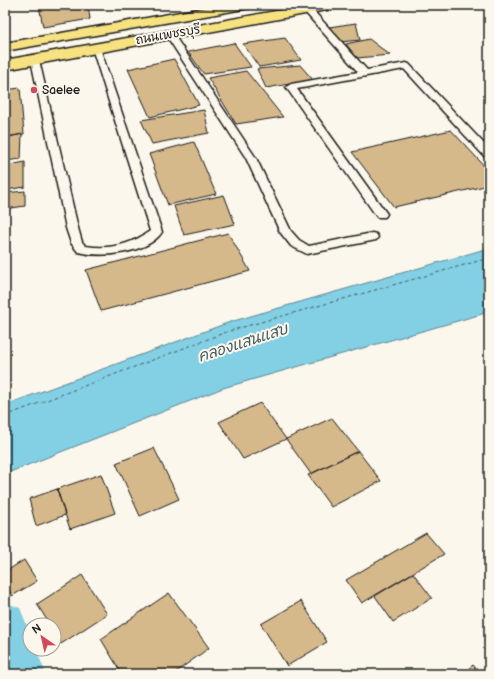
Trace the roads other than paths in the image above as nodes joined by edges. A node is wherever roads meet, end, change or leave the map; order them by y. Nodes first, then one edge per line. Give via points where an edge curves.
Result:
1 (244, 5) edge
2 (332, 5) edge
3 (308, 10) junction
4 (170, 35) junction
5 (5, 47) edge
6 (96, 48) junction
7 (35, 60) junction
8 (5, 65) edge
9 (364, 74) junction
10 (489, 155) edge
11 (381, 214) dead end
12 (372, 237) dead end

1 - 5 main road, ถนนเพชรบุรี
2 - 3 main road, ถนนเพชรบุรี
3 - 4 main road, ถนนเพชรบุรี
3 - 9 lane
4 - 6 main road, ถนนเพชรบุรี
4 - 12 lane via 251,158 286,232 296,243 307,250
6 - 7 main road, ถนนเพชรบุรี
6 - 7 lane via 156,232 133,246 110,252 82,249 77,243
7 - 8 main road, ถนนเพชรบุรี
9 - 10 lane via 406,66
9 - 11 lane via 291,87

